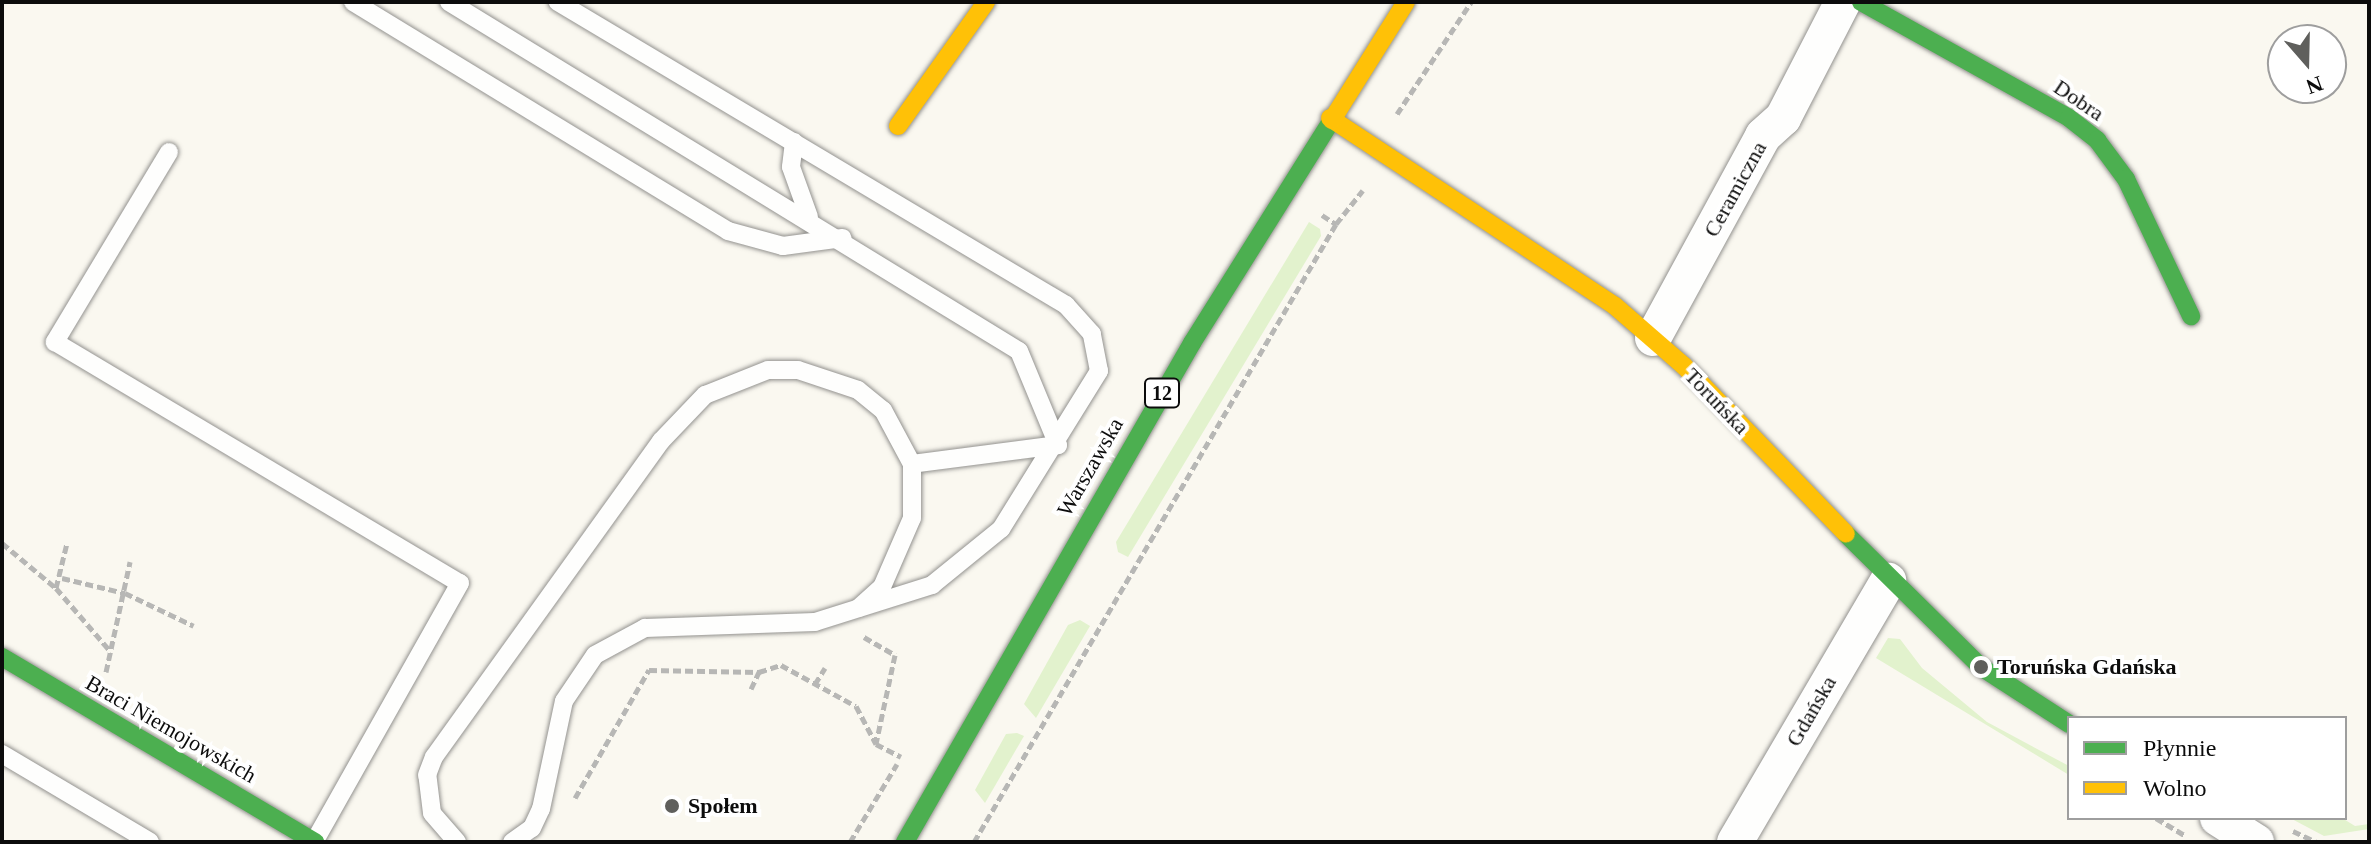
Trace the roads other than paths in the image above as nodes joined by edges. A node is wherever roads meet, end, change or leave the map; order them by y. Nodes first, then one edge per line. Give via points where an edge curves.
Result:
1 (353, 2) edge
2 (449, 2) edge
3 (558, 2) edge
4 (986, 2) edge
5 (1406, 2) edge
6 (1843, 2) edge
7 (1861, 2) edge
8 (1330, 118) junction
9 (898, 126) dead end
10 (794, 142) junction
11 (169, 152) dead end
12 (811, 219) junction
13 (842, 238) junction
14 (2191, 316) dead end
15 (1653, 338) junction
16 (1058, 445) junction
17 (912, 464) junction
18 (1888, 581) junction
19 (854, 613) junction
20 (2, 657) edge
21 (2067, 723) edge
22 (5, 764) edge
23 (2221, 820) edge
24 (150, 842) edge
25 (314, 842) edge
26 (457, 842) edge
27 (512, 842) edge
28 (905, 842) edge
29 (1735, 842) edge
30 (2256, 842) edge

1 - 13 lane via 728,231 783,246
2 - 12 lane
3 - 10 lane
4 - 9 street
5 - 8 street, Warszawska / 12
6 - 15 street, Ceramiczna via 1783,118 1763,136
7 - 14 street, Dobra via 2069,118 2097,140 2126,179
8 - 15 street, Toruńska via 1576,279
8 - 28 street, Warszawska / 12 via 1102,493
10 - 12 lane via 791,167
10 - 16 lane via 1082,319 1099,352 1099,371
11 - 25 lane via 55,342 460,583
12 - 13 lane
13 - 16 lane via 1019,351
15 - 18 street, Toruńska
16 - 17 lane
16 - 19 lane via 1001,529 972,558 932,585
17 - 19 lane via 912,518 902,550 882,587
17 - 26 lane via 883,410 829,376 768,370 705,395 661,441 434,757 427,775 432,813
18 - 21 street, Toruńska via 1981,667
18 - 29 street, Gdańska
19 - 27 lane via 787,624 645,628 595,655 564,701 541,809 532,828
20 - 25 street, Braci Niemojowskich
22 - 24 lane
23 - 30 street

